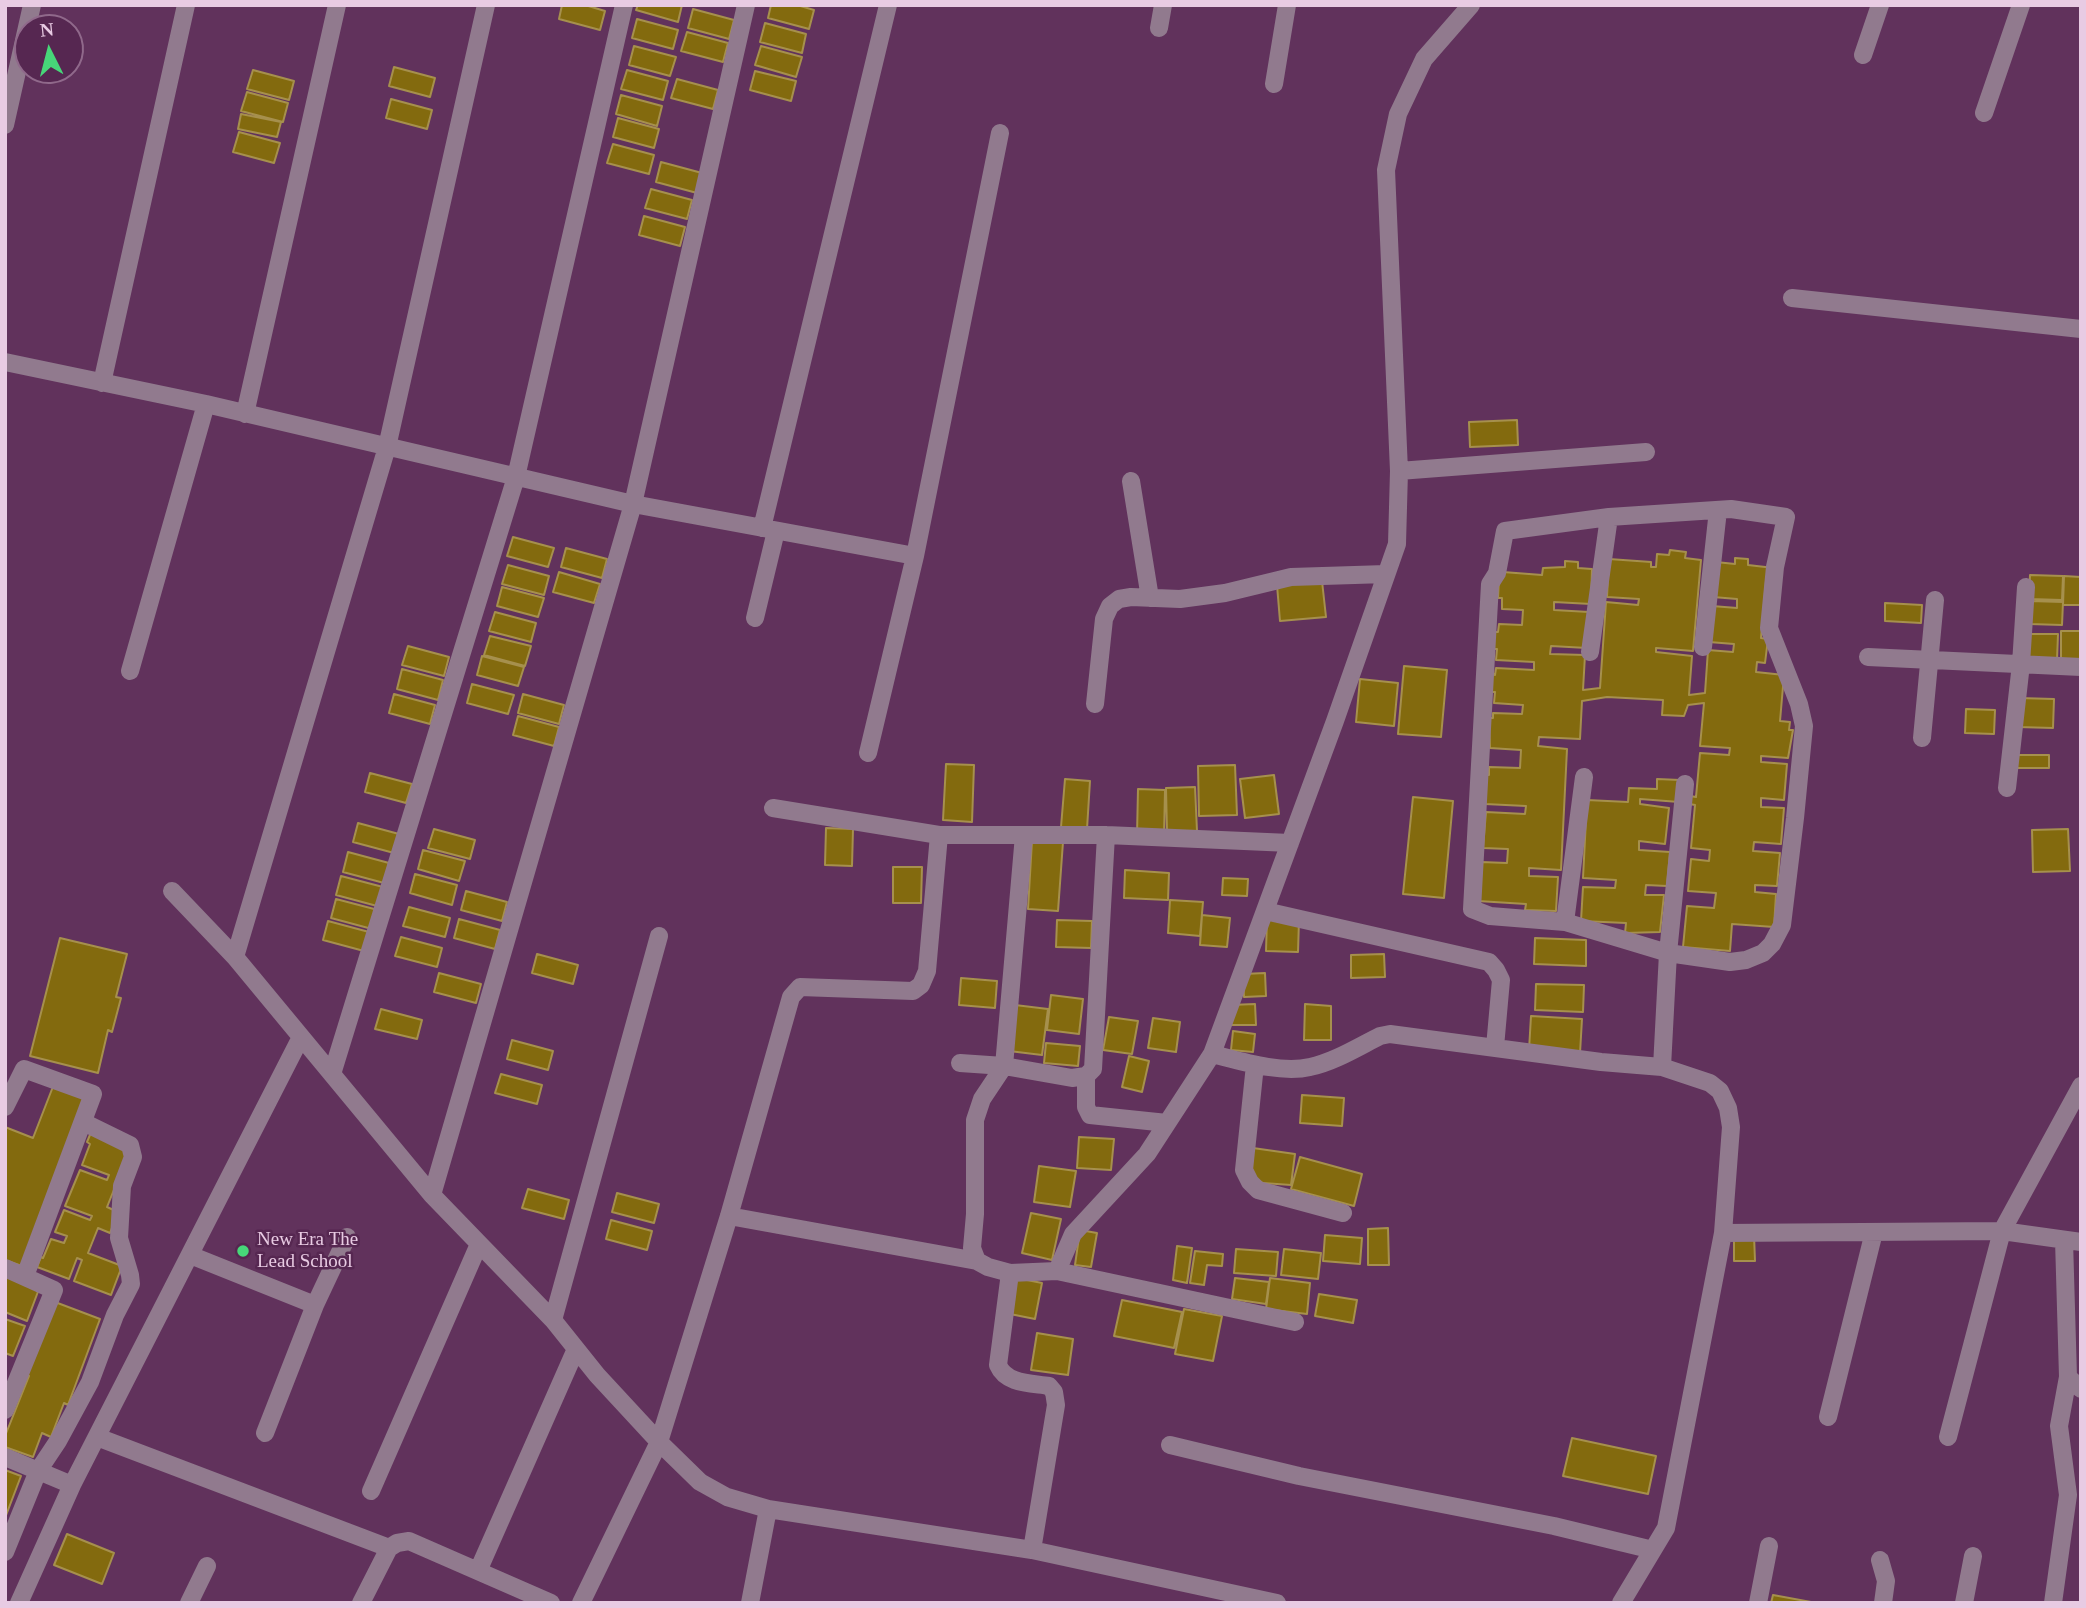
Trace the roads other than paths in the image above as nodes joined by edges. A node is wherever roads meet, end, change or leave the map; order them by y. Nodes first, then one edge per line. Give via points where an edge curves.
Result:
1 (32, 5) edge
2 (187, 5) edge
3 (337, 5) edge
4 (486, 5) edge
5 (624, 5) edge
6 (746, 5) edge
7 (888, 5) edge
8 (1163, 5) edge
9 (1287, 5) edge
10 (1471, 5) edge
11 (1880, 5) edge
12 (2021, 5) edge
13 (1159, 28) dead end
14 (1863, 55) dead end
15 (1273, 84) dead end
16 (1984, 113) dead end
17 (5, 125) edge
18 (1000, 132) dead end
19 (1792, 298) dead end
20 (2081, 329) edge
21 (5, 362) edge
22 (102, 383) junction
23 (206, 404) junction
24 (245, 414) junction
25 (387, 447) junction
26 (1646, 452) dead end
27 (1399, 471) junction
28 (516, 477) junction
29 (1131, 481) dead end
30 (633, 504) junction
31 (1718, 510) junction
32 (1609, 517) junction
33 (769, 529) junction
34 (915, 556) junction
35 (1386, 574) junction
36 (2026, 587) dead end
37 (1150, 598) junction
38 (1935, 600) dead end
39 (755, 618) dead end
40 (1703, 647) dead end
41 (1590, 652) dead end
42 (1868, 657) dead end
43 (1929, 658) junction
44 (2021, 664) junction
45 (2081, 667) edge
46 (131, 671) dead end
47 (1095, 704) dead end
48 (1922, 738) dead end
49 (868, 753) dead end
50 (1584, 777) dead end
51 (1685, 784) dead end
52 (2007, 788) dead end
53 (773, 808) dead end
54 (939, 835) junction
55 (1024, 835) junction
56 (1106, 835) junction
57 (1290, 842) junction
58 (172, 891) dead end
59 (1265, 911) junction
60 (1565, 922) junction
61 (659, 936) dead end
62 (1668, 953) junction
63 (235, 957) junction
64 (301, 1037) junction
65 (1494, 1046) junction
66 (1212, 1054) junction
67 (960, 1063) dead end
68 (1255, 1065) junction
69 (1004, 1066) junction
70 (1662, 1067) junction
71 (332, 1074) junction
72 (1086, 1076) junction
73 (2080, 1091) edge
74 (5, 1107) edge
75 (83, 1122) junction
76 (1167, 1123) junction
77 (432, 1195) junction
78 (1343, 1213) dead end
79 (729, 1216) junction
80 (2002, 1231) junction
81 (1874, 1232) junction
82 (1723, 1233) junction
83 (347, 1237) dead end
84 (2072, 1241) edge
85 (479, 1244) junction
86 (190, 1255) junction
87 (977, 1261) junction
88 (5, 1268) edge
89 (1057, 1271) junction
90 (1010, 1273) junction
91 (25, 1276) junction
92 (315, 1305) junction
93 (552, 1320) junction
94 (1296, 1322) dead end
95 (576, 1349) junction
96 (2074, 1383) edge
97 (5, 1410) edge
98 (1828, 1417) dead end
99 (265, 1433) dead end
100 (96, 1437) junction
101 (1948, 1437) dead end
102 (659, 1442) junction
103 (1170, 1445) dead end
104 (5, 1457) edge
105 (38, 1471) junction
106 (72, 1485) junction
107 (372, 1492) dead end
108 (768, 1509) junction
109 (1769, 1546) dead end
110 (389, 1548) junction
111 (1032, 1550) junction
112 (1653, 1550) junction
113 (5, 1552) edge
114 (1973, 1556) dead end
115 (1880, 1560) dead end
116 (206, 1566) dead end
117 (478, 1571) junction
118 (1223, 1597) edge
119 (19, 1603) edge
120 (190, 1603) edge
121 (361, 1603) edge
122 (551, 1603) edge
123 (581, 1603) edge
124 (750, 1603) edge
125 (1278, 1603) edge
126 (1621, 1603) edge
127 (1758, 1603) edge
128 (1883, 1603) edge
129 (1965, 1603) edge
130 (2053, 1603) edge

1 - 17 street
2 - 22 street
3 - 24 street
4 - 25 street
5 - 28 street
6 - 30 street
7 - 33 street
8 - 13 street
9 - 15 street
10 - 27 street via 1424,59 1398,114 1386,170
11 - 14 street
12 - 16 street
18 - 34 street
19 - 20 street
21 - 22 street
22 - 23 street
23 - 24 street
23 - 46 street
24 - 25 street
25 - 28 street
25 - 63 street
26 - 27 street
27 - 35 street via 1397,544
28 - 30 street
28 - 71 street
29 - 37 street
30 - 33 street
30 - 77 street
31 - 32 street
31 - 40 street
31 - 62 street via 1786,517 1769,628 1800,704 1804,726 1794,830 1782,925 1763,953 1730,962
32 - 41 street
32 - 60 street via 1505,531 1497,573 1490,584 1471,907 1483,915
33 - 34 street
33 - 39 street
34 - 49 street
35 - 37 street via 1291,577 1226,593
35 - 57 street
36 - 44 street
37 - 47 street via 1119,599 1110,606 1104,619
38 - 43 street
42 - 43 street
43 - 44 street
43 - 48 street
44 - 45 street
44 - 52 street
50 - 60 street
51 - 62 street
53 - 54 street
54 - 55 street
54 - 79 street via 927,971 921,985 914,991 800,987 791,997
55 - 56 street
55 - 69 street
56 - 57 street
56 - 72 street via 1096,1058
57 - 59 street
58 - 63 street
59 - 65 street via 1489,962 1501,980
59 - 66 street
60 - 62 street
61 - 93 street
62 - 70 street
63 - 64 street
64 - 71 street
64 - 86 street
65 - 68 street via 1390,1034 1307,1068
65 - 70 street
66 - 68 street
66 - 76 street
67 - 69 street
68 - 78 street via 1244,1170 1250,1182 1258,1190
69 - 72 street via 1072,1079
69 - 87 street via 982,1099 975,1120 972,1248
70 - 82 street via 1710,1083 1728,1108 1731,1126
71 - 77 street
72 - 76 street via 1090,1115
73 - 80 street
74 - 75 street via 23,1069 93,1094
75 - 91 street
75 - 105 street via 130,1145 133,1157 122,1186 120,1238 131,1284 90,1382
76 - 89 street via 1147,1154 1073,1234
77 - 85 street
79 - 87 street
79 - 102 street
80 - 81 street
80 - 84 street
80 - 101 street
81 - 82 street
81 - 98 street
82 - 112 street via 1666,1528
83 - 92 street
84 - 96 street
85 - 93 street
85 - 107 street
86 - 92 street
86 - 100 street
87 - 90 street
88 - 91 street
89 - 90 street
89 - 94 street
90 - 111 street via 998,1364 1010,1379 1049,1386 1055,1392
91 - 97 street via 54,1290
92 - 99 street
93 - 95 street
95 - 102 street
95 - 117 street
96 - 130 street via 2059,1426 2068,1495
100 - 106 street
100 - 110 street
102 - 108 street via 700,1482 727,1497
102 - 123 street
103 - 112 street
104 - 105 street
105 - 106 street
105 - 113 street
106 - 119 street
108 - 111 street
108 - 124 street
109 - 127 street
110 - 117 street via 409,1541
110 - 121 street
111 - 118 street
112 - 126 street
114 - 129 street
115 - 128 street via 1886,1581
116 - 120 street
117 - 122 street
118 - 125 street

